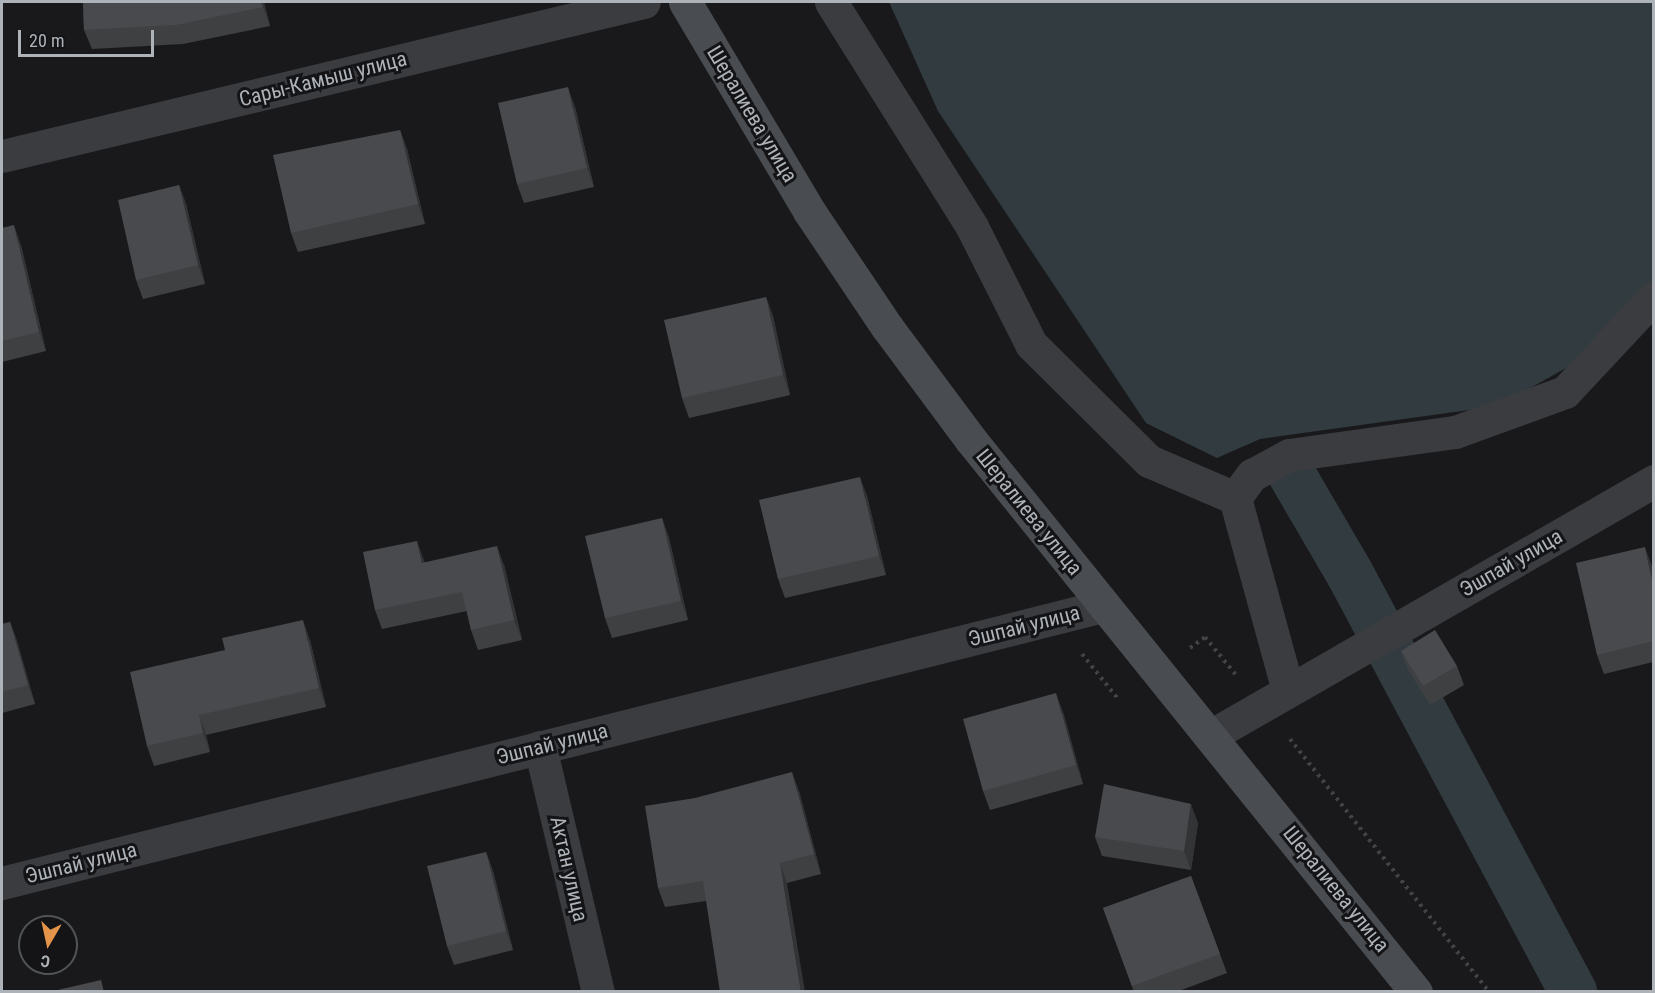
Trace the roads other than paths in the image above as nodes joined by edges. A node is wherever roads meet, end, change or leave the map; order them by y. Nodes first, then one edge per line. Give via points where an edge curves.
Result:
1 (644, 2) edge
2 (685, 2) edge
3 (831, 2) edge
4 (2, 156) edge
5 (1653, 297) edge
6 (1653, 481) edge
7 (1235, 498) junction
8 (1103, 606) junction
9 (1288, 692) junction
10 (1212, 735) junction
11 (540, 747) junction
12 (2, 883) edge
13 (598, 992) edge
14 (1416, 992) edge

1 - 4 street, Сары-Камыш улица
2 - 8 street, Шералиева улица via 809,211 887,327
3 - 7 street via 972,227 1031,344 1149,461
5 - 7 street via 1565,392 1455,432 1289,454 1252,476
6 - 9 street, Эшпай улица
7 - 9 street
8 - 10 street, Шералиева улица
8 - 11 street, Эшпай улица
9 - 10 street, Эшпай улица
10 - 14 street, Шералиева улица
11 - 12 street, Эшпай улица
11 - 13 street, Актан улица

